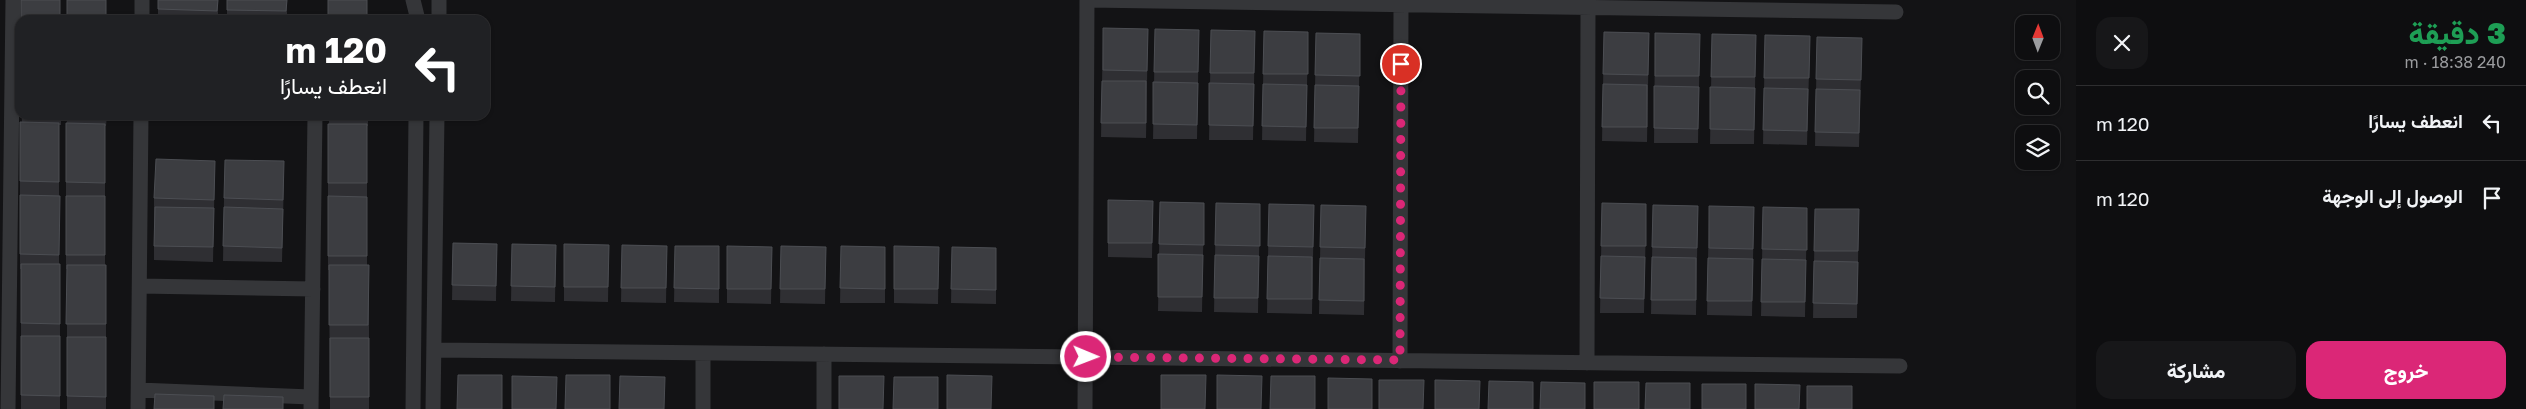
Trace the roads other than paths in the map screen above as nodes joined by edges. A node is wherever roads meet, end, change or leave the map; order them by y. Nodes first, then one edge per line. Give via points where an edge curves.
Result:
1 (13, 0) edge
2 (142, 0) edge
3 (413, 0) edge
4 (439, 0) edge
5 (1088, 0) edge
6 (1401, 5) junction
7 (1588, 8) junction
8 (1896, 12) dead end
9 (142, 15) edge
10 (417, 15) edge
11 (439, 15) edge
12 (6, 57) edge
13 (141, 120) edge
14 (315, 120) edge
15 (416, 120) edge
16 (438, 120) edge
17 (5, 285) edge
18 (140, 286) junction
19 (313, 289) junction
20 (434, 350) junction
21 (703, 352) junction
22 (824, 354) junction
23 (1086, 357) junction
24 (1400, 360) junction
25 (1587, 363) junction
26 (1900, 366) dead end
27 (139, 390) junction
28 (311, 403) edge
29 (8, 409) edge
30 (138, 409) edge
31 (413, 409) edge
32 (433, 409) edge
33 (703, 409) edge
34 (824, 409) edge
35 (1085, 409) edge

1 - 12 street
2 - 9 street
3 - 10 street
4 - 11 street
5 - 6 street
5 - 23 street
6 - 7 street
6 - 24 street
7 - 8 street
7 - 25 street
12 - 17 street
13 - 18 street
14 - 19 street
15 - 31 street
16 - 20 street
17 - 29 street
18 - 19 street
18 - 27 street
19 - 28 street
20 - 21 street
20 - 32 street
21 - 22 street
21 - 33 street
22 - 23 street
22 - 34 street
23 - 24 street
23 - 35 street
24 - 25 street
25 - 26 street
27 - 28 street
27 - 30 street

